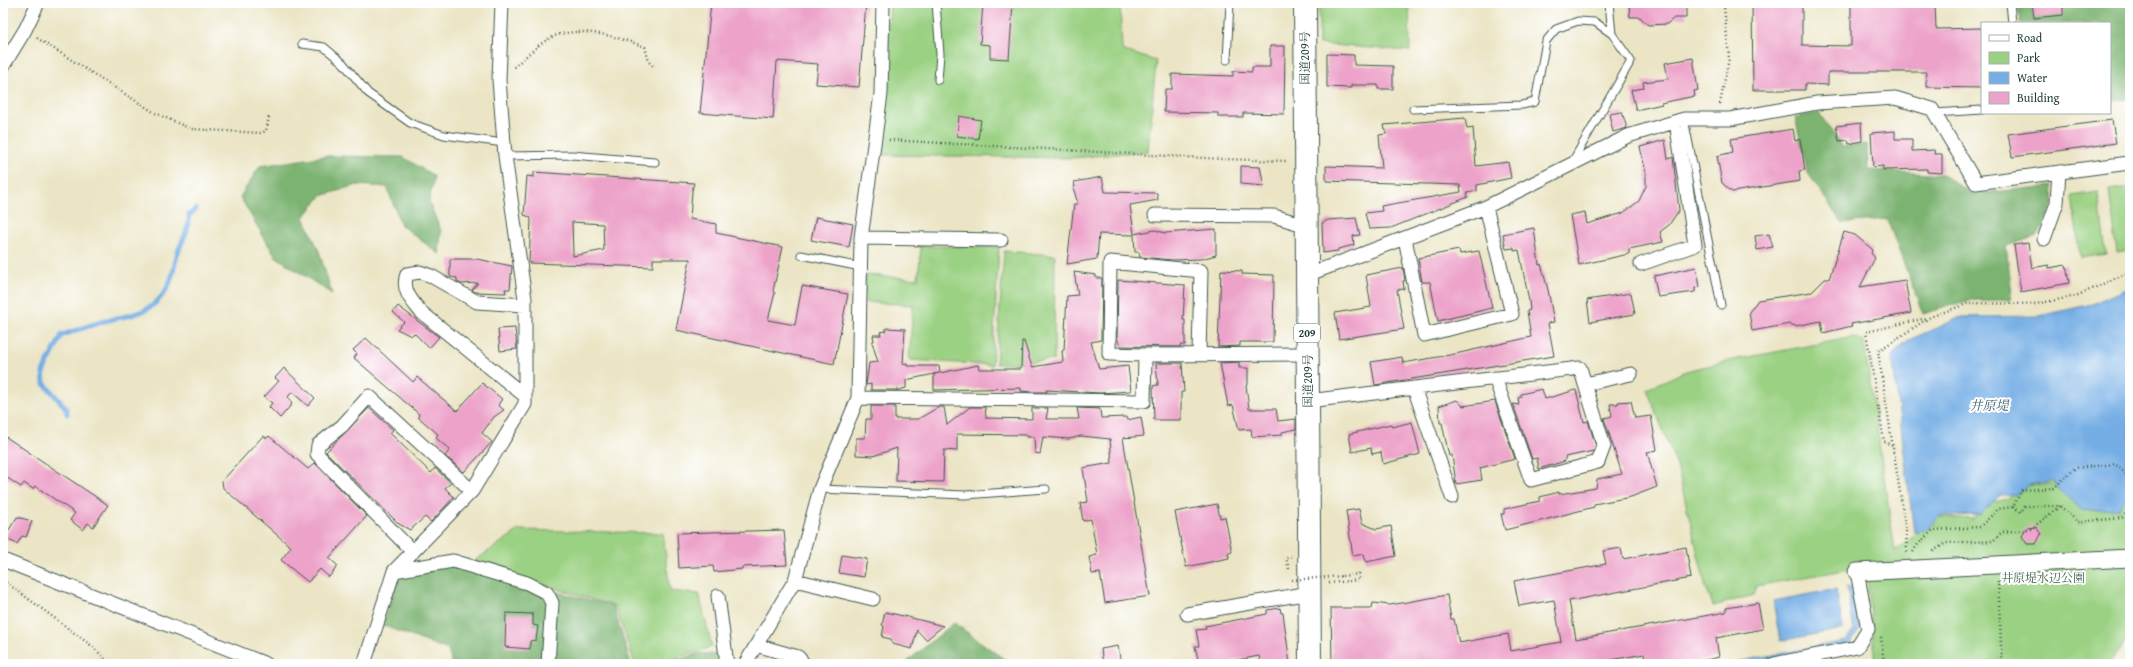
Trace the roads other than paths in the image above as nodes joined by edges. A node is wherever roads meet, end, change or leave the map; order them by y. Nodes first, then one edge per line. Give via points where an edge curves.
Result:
1 (38, 3) edge
2 (502, 3) edge
3 (883, 3) edge
4 (936, 3) edge
5 (1230, 3) edge
6 (1305, 3) edge
7 (1609, 3) edge
8 (2010, 3) edge
9 (2012, 22) edge
10 (1612, 34) junction
11 (302, 44) dead end
12 (1227, 60) dead end
13 (3, 66) edge
14 (938, 80) dead end
15 (1413, 109) dead end
16 (1981, 110) edge
17 (1935, 113) junction
18 (1680, 120) junction
19 (504, 149) junction
20 (655, 162) dead end
21 (2129, 163) dead end
22 (1571, 164) junction
23 (2059, 172) junction
24 (1486, 207) junction
25 (1155, 215) dead end
26 (1307, 226) junction
27 (861, 238) junction
28 (1405, 238) junction
29 (2044, 239) dead end
30 (1001, 240) dead end
31 (801, 255) dead end
32 (1641, 264) dead end
33 (861, 267) junction
34 (1307, 275) junction
35 (525, 305) junction
36 (1721, 305) dead end
37 (1308, 354) junction
38 (1145, 355) junction
39 (1200, 355) junction
40 (1631, 374) dead end
41 (1496, 378) junction
42 (1585, 384) junction
43 (1414, 388) junction
44 (525, 396) junction
45 (858, 398) junction
46 (1308, 401) junction
47 (820, 489) junction
48 (1046, 489) dead end
49 (472, 491) junction
50 (1452, 497) dead end
51 (413, 552) junction
52 (2130, 558) edge
53 (3, 560) edge
54 (394, 571) junction
55 (1857, 572) joint
56 (795, 580) junction
57 (1317, 588) junction
58 (718, 596) dead end
59 (873, 599) dead end
60 (1187, 614) dead end
61 (756, 645) junction
62 (266, 664) edge
63 (364, 664) edge
64 (548, 664) edge
65 (727, 664) edge
66 (745, 664) edge
67 (804, 664) edge
68 (1310, 664) edge
69 (1774, 664) edge

1 - 13 street
2 - 19 street via 499,80
3 - 27 street via 880,94
4 - 14 lane via 940,54
5 - 12 lane
6 - 26 highway, 国道209号 / 209
7 - 10 lane
8 - 9 lane
10 - 15 lane via 1595,22 1578,21 1556,29 1546,41 1535,102 1522,105
10 - 22 lane via 1631,61
11 - 19 lane via 324,47 343,63 368,93 410,123 444,135
16 - 17 lane
17 - 18 street via 1932,109 1895,98 1817,103 1730,119
17 - 23 street via 1976,183
18 - 22 street via 1628,136
18 - 32 street via 1695,245
18 - 36 lane
19 - 20 lane
19 - 35 street
21 - 23 street
22 - 24 street
23 - 29 street via 2057,203
24 - 28 street
24 - 28 street via 1512,314 1424,335
25 - 26 street via 1274,216
26 - 34 highway, 国道209号 / 209
27 - 30 street
27 - 33 street
28 - 34 street
31 - 33 lane
33 - 45 street
34 - 37 highway, 国道209号 / 209
35 - 44 street
35 - 44 street via 477,302 420,272 407,274 404,281 408,295 421,312
37 - 39 street
37 - 46 highway, 国道209号 / 209
38 - 39 street
38 - 39 street via 1109,354 1110,262 1201,271
38 - 45 street via 1144,401
40 - 42 street
41 - 42 street via 1580,368
41 - 42 street via 1531,480 1598,462 1604,446
41 - 43 street
43 - 46 street
43 - 50 street
44 - 49 street via 525,404
45 - 47 street
46 - 57 highway, 国道209号 / 209
47 - 48 lane via 965,495
47 - 56 street
49 - 51 street
49 - 51 street via 369,396 342,426 318,445 317,454
51 - 54 street
52 - 55 street
53 - 62 street
54 - 63 street
54 - 64 street via 453,561 528,583 547,593 552,604
55 - 69 street via 1868,629 1857,647
56 - 59 street
56 - 61 street
57 - 60 street
57 - 68 highway, 国道209号 / 209
58 - 65 street
61 - 66 street
61 - 67 street via 798,657

